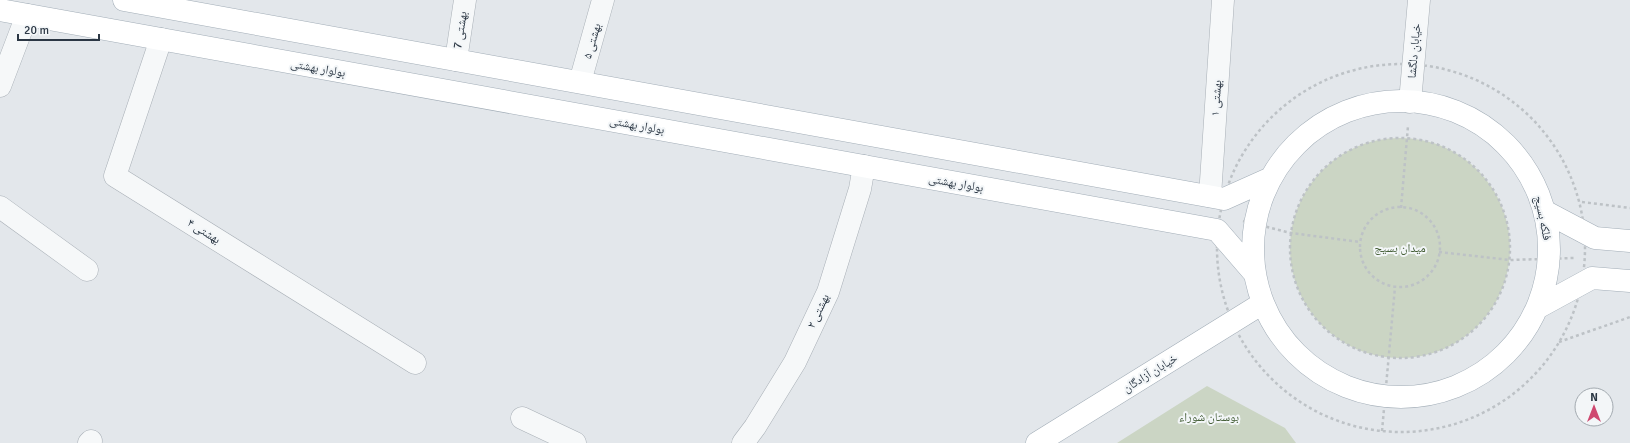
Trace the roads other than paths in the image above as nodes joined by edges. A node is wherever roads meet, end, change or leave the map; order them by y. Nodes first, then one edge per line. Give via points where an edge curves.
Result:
1 (129, 0) edge
2 (465, 0) edge
3 (603, 0) edge
4 (1223, 0) edge
5 (1419, 0) edge
6 (0, 10) edge
7 (27, 15) junction
8 (161, 40) junction
9 (456, 60) junction
10 (580, 82) junction
11 (0, 86) edge
12 (1410, 102) junction
13 (864, 166) junction
14 (1271, 178) junction
15 (0, 207) edge
16 (1219, 211) junction
17 (1544, 211) junction
18 (1630, 241) edge
19 (87, 270) dead end
20 (1255, 274) junction
21 (1630, 281) edge
22 (1263, 303) junction
23 (1537, 308) junction
24 (415, 363) dead end
25 (522, 418) dead end
26 (575, 443) edge
27 (743, 443) edge
28 (1037, 443) edge

1 - 9 main road
2 - 9 street, بهشتی 7
3 - 10 street, بهشتی ۵
4 - 16 street, بهشتی ۱
5 - 12 street, خیابان دلگشا
6 - 7 main road, بولوار بهشتی
7 - 8 main road, بولوار بهشتی
7 - 11 street
8 - 13 main road, بولوار بهشتی
8 - 24 street, بهشتی ۴ via 115,176
9 - 10 main road
10 - 16 main road
12 - 14 main road, فلکه بسیج via 1373,104 1337,115 1321,124 1292,148
12 - 17 main road, فلکه بسیج via 1452,110 1495,135 1520,161 1538,193
13 - 16 main road, بولوار بهشتی
13 - 27 street, بهشتی ۲ via 860,189 828,292 795,362
14 - 16 main road
14 - 20 main road, فلکه بسیج via 1248,222 1253,243
15 - 19 street
16 - 20 main road
17 - 18 main road via 1595,238
17 - 23 main road, فلکه بسیج via 1549,259
20 - 22 main road, فلکه بسیج
21 - 23 main road via 1592,278
22 - 23 main road, فلکه بسیج via 1280,334 1317,370 1347,386 1386,395 1416,395 1466,381 1495,363 1519,338
22 - 28 main road, خیابان آزادگان
25 - 26 street

